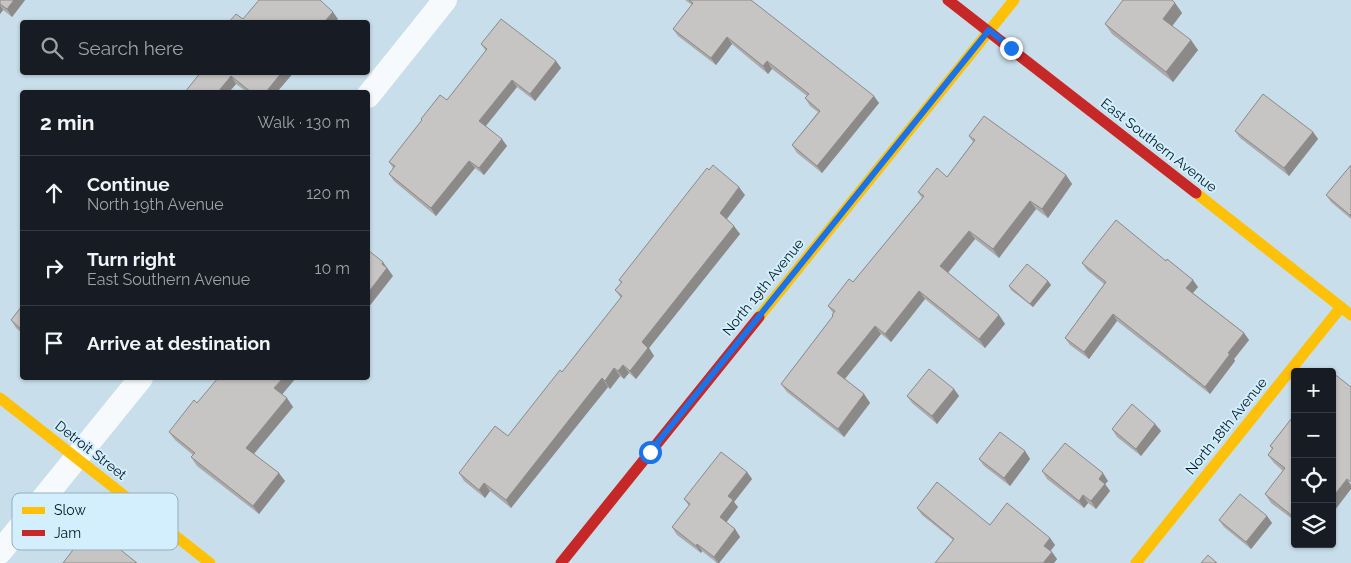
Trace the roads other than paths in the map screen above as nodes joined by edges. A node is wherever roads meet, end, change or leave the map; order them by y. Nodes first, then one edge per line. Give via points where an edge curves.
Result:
1 (445, 0) edge
2 (948, 0) edge
3 (1014, 0) edge
4 (989, 30) junction
5 (370, 94) edge
6 (1341, 307) junction
7 (1351, 315) edge
8 (138, 380) edge
9 (0, 398) edge
10 (76, 458) junction
11 (48, 493) edge
12 (121, 493) edge
13 (12, 537) edge
14 (178, 538) edge
15 (0, 552) edge
16 (210, 563) edge
17 (561, 563) edge
18 (1136, 563) edge

1 - 5 street
2 - 4 street, East Southern Avenue
3 - 4 street, North 19th Avenue
4 - 6 street, East Southern Avenue
4 - 17 street, North 19th Avenue
6 - 7 street, East Southern Avenue
6 - 18 street, North 18th Avenue
8 - 10 street
9 - 10 street, Detroit Street
10 - 11 street
10 - 12 street, Detroit Street
13 - 15 street
14 - 16 street, Detroit Street

